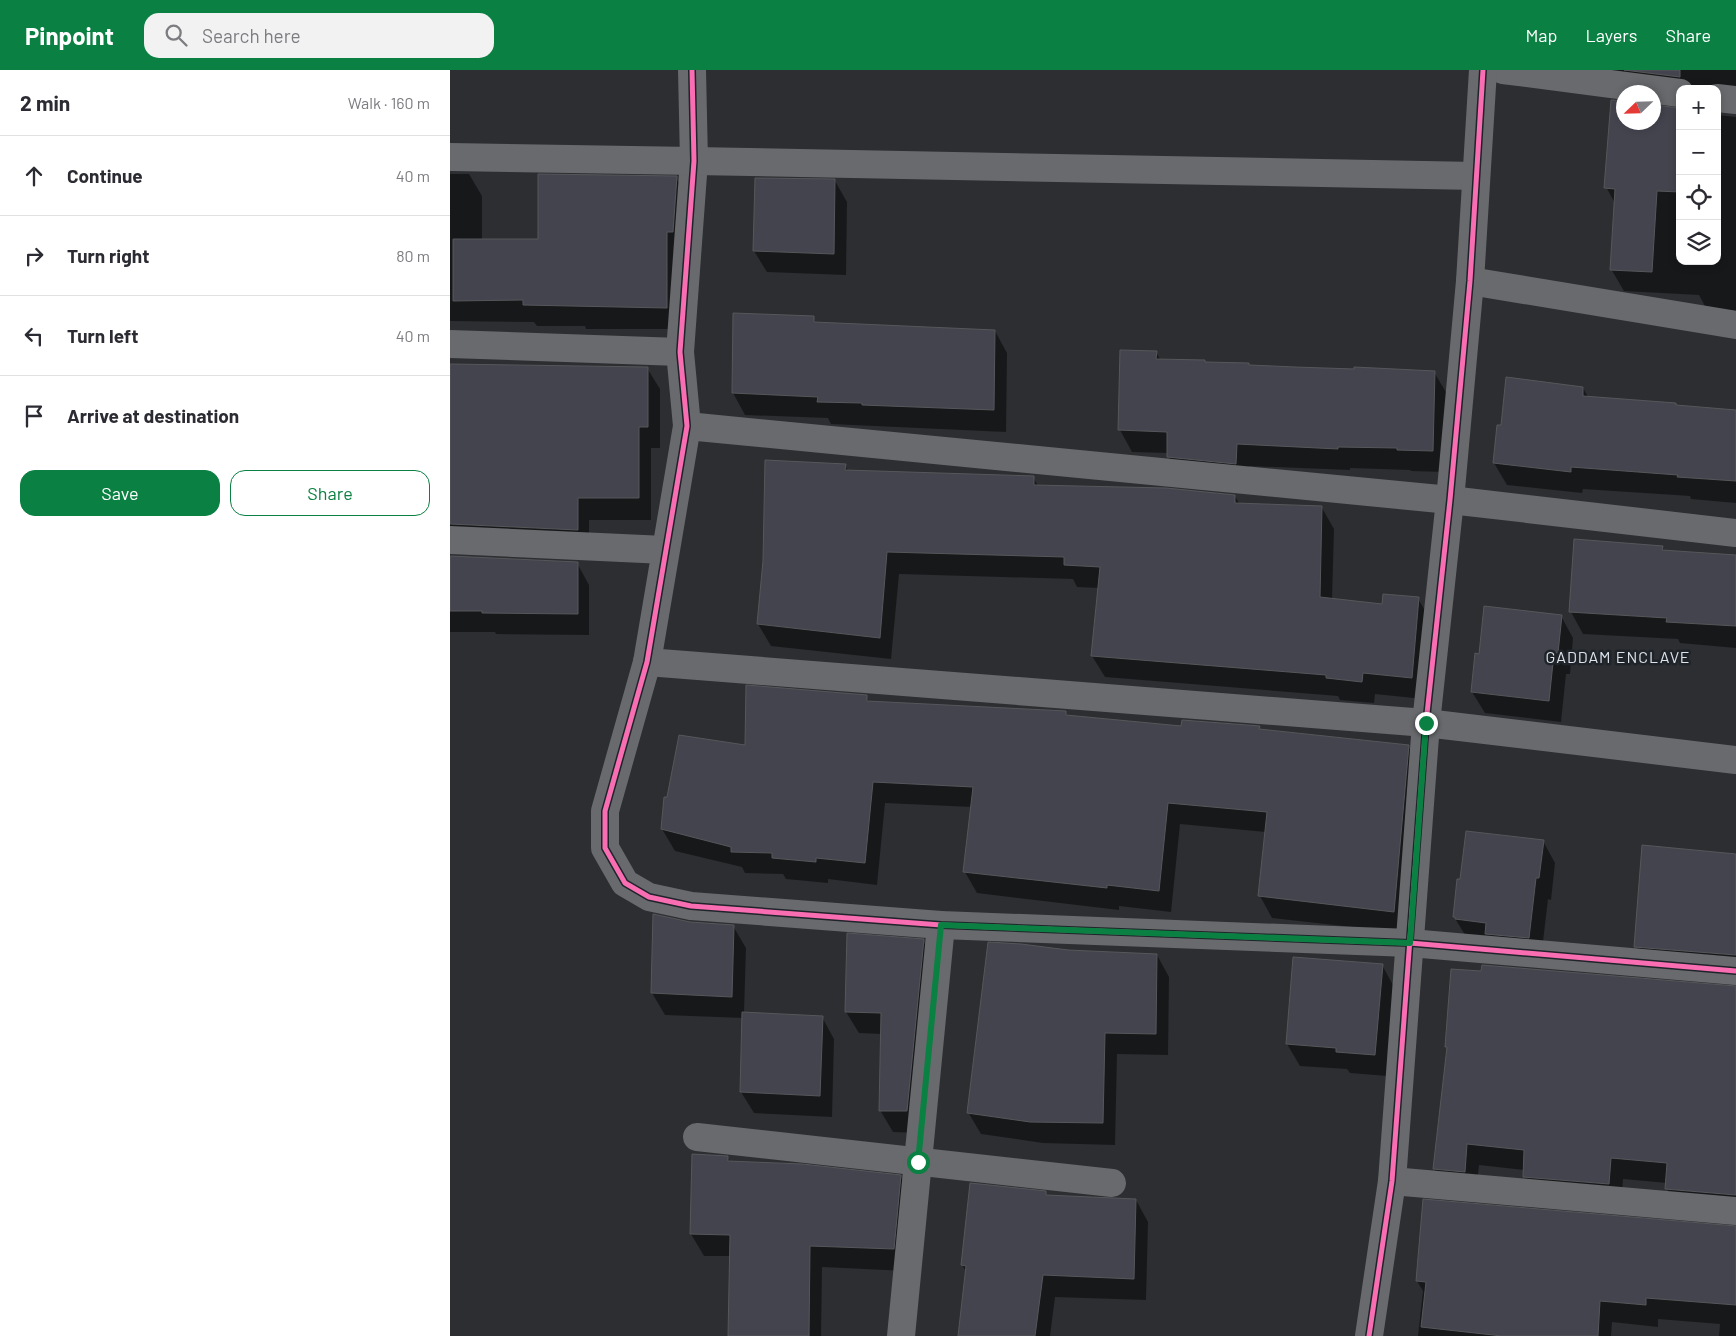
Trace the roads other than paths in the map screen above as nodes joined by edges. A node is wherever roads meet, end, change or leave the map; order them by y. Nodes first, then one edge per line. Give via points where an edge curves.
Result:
1 (692, 70) edge
2 (1484, 70) edge
3 (1502, 70) edge
4 (1676, 92) edge
5 (1721, 98) edge
6 (1736, 100) edge
7 (450, 157) edge
8 (694, 160) junction
9 (1476, 176) junction
10 (1470, 281) junction
11 (1736, 325) edge
12 (450, 344) edge
13 (680, 352) junction
14 (687, 426) junction
15 (1450, 500) junction
16 (1736, 533) edge
17 (450, 540) edge
18 (665, 550) junction
19 (646, 662) junction
20 (1426, 723) junction
21 (1736, 760) edge
22 (941, 925) junction
23 (1410, 943) junction
24 (1736, 971) edge
25 (696, 1138) dead end
26 (918, 1162) junction
27 (1392, 1181) junction
28 (1112, 1183) dead end
29 (1736, 1211) edge
30 (901, 1336) edge
31 (1369, 1336) edge

1 - 8 street
2 - 9 street
3 - 4 street
5 - 6 street
7 - 8 street
8 - 9 street
8 - 13 street
9 - 10 street
10 - 11 street
10 - 15 street
12 - 13 street
13 - 14 street
14 - 15 street
14 - 18 street
15 - 16 street
15 - 20 street
17 - 18 street
18 - 19 street
19 - 20 street
19 - 22 street via 604,811 605,848 625,883 649,897 691,906
20 - 21 street
20 - 23 street
22 - 23 street
22 - 26 street
23 - 24 street
23 - 27 street
25 - 26 street
26 - 28 street
26 - 30 street
27 - 29 street
27 - 31 street

